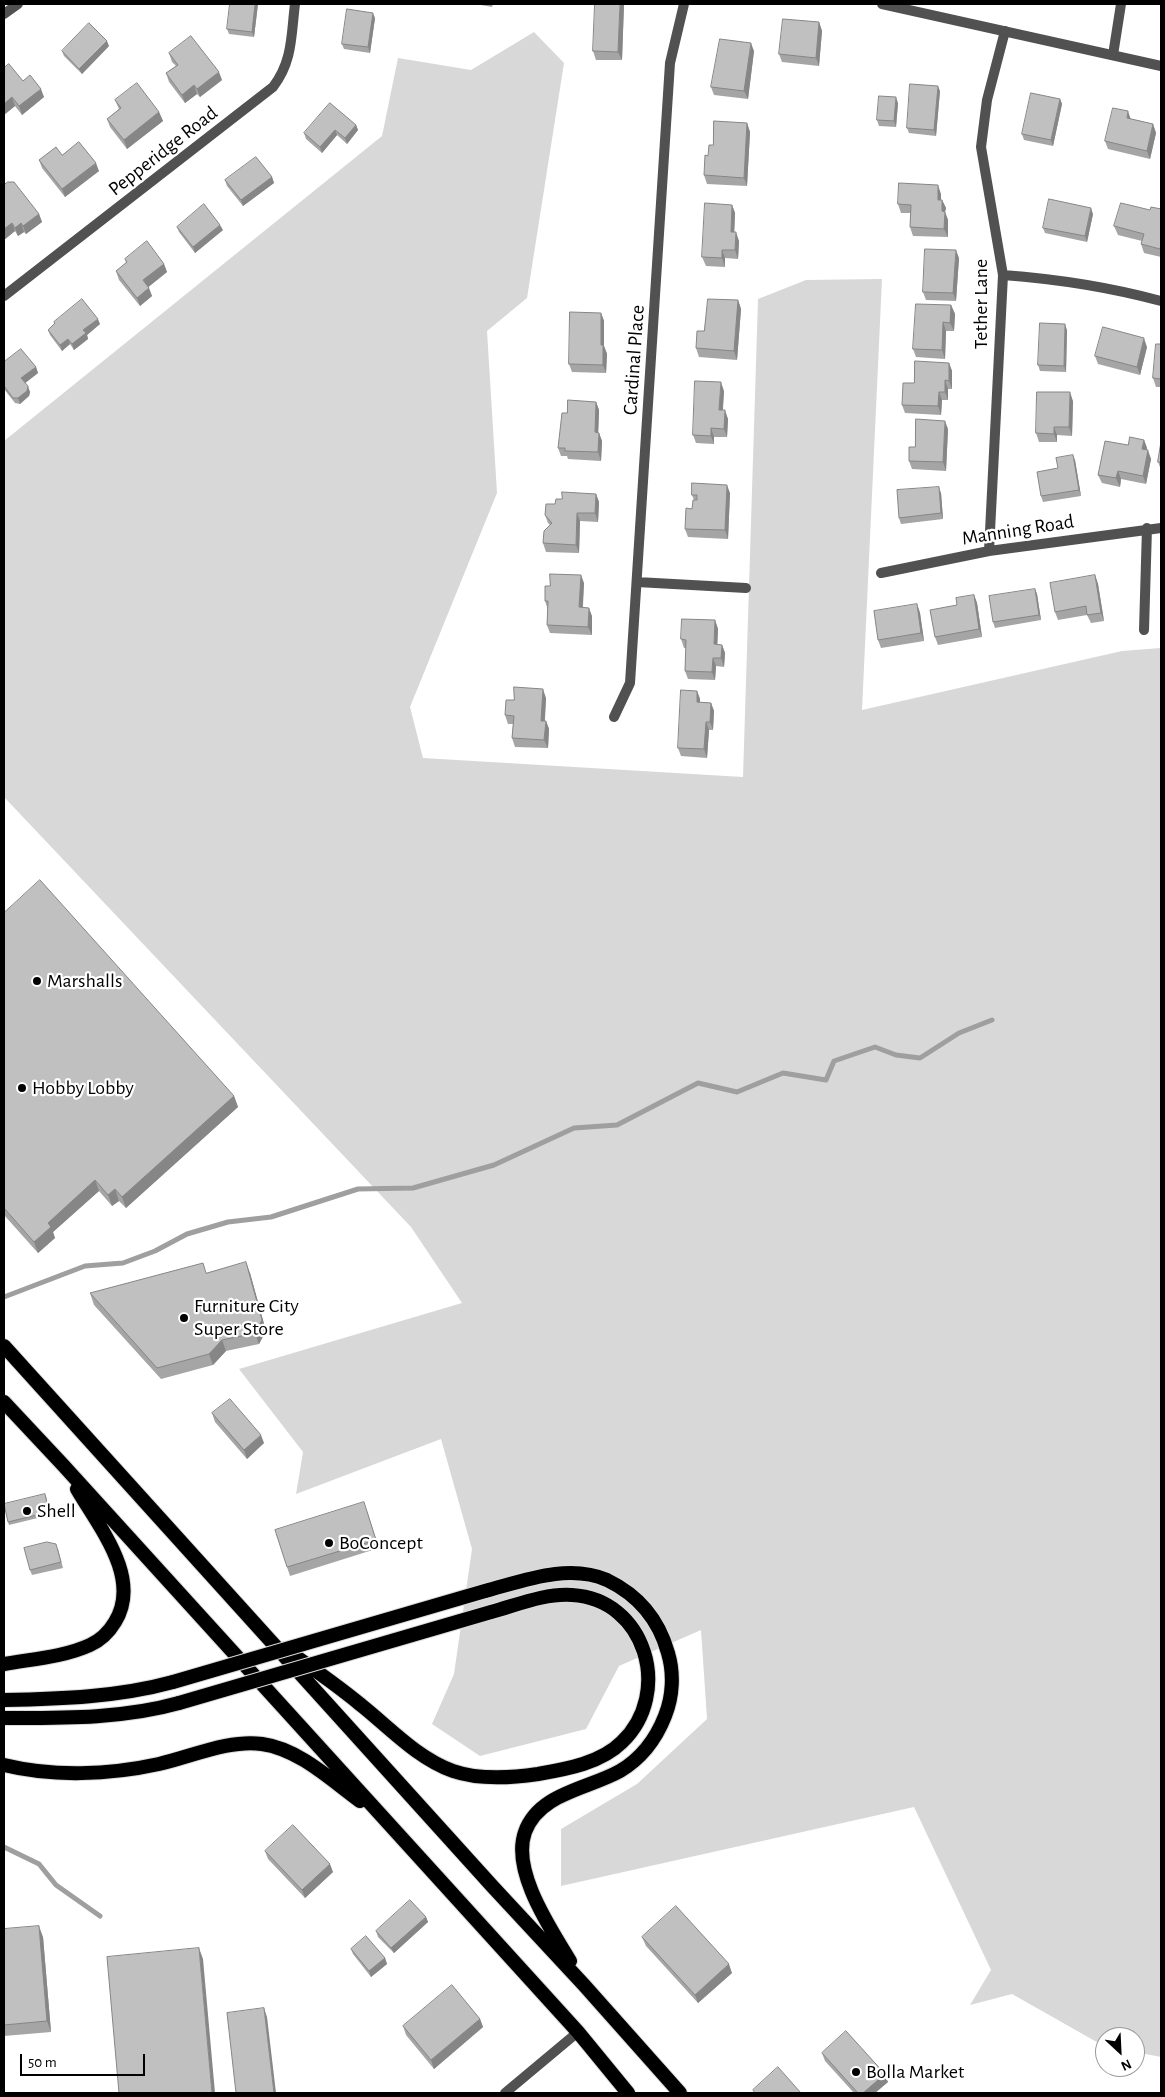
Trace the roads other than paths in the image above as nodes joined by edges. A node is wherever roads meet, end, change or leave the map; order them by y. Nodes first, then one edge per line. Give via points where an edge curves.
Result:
1 (18, 4) edge
2 (295, 4) edge
3 (684, 4) edge
4 (882, 4) edge
5 (1121, 4) edge
6 (4, 14) edge
7 (1005, 31) junction
8 (1113, 55) junction
9 (1161, 66) edge
10 (1003, 275) junction
11 (4, 296) edge
12 (1161, 301) edge
13 (1147, 528) junction
14 (1161, 528) edge
15 (989, 551) junction
16 (881, 573) dead end
17 (637, 582) junction
18 (746, 588) dead end
19 (1144, 630) dead end
20 (614, 717) dead end
21 (4, 1346) edge
22 (4, 1402) edge
23 (63, 1465) junction
24 (263, 1633) junction
25 (4, 1664) edge
26 (4, 1700) edge
27 (4, 1718) edge
28 (4, 1765) edge
29 (380, 1815) junction
30 (584, 1985) junction
31 (578, 2032) junction
32 (505, 2093) edge
33 (628, 2093) edge
34 (680, 2093) edge

1 - 6 street
2 - 11 street, Pepperidge Road via 288,59 283,74 273,87
3 - 17 street, Cardinal Place via 670,62
4 - 7 street
5 - 8 street
7 - 8 street
7 - 10 street, Tether Lane via 987,100 981,147
8 - 9 street
10 - 12 street via 1118,289
10 - 15 street, Tether Lane
13 - 14 street, Manning Road
13 - 15 street, Manning Road
13 - 19 street
15 - 16 street, Manning Road
17 - 18 street
17 - 20 street, Cardinal Place via 630,683
21 - 24 highway
22 - 23 highway
23 - 25 highway via 120,1566 124,1586 122,1607 106,1634 89,1645
23 - 29 highway
24 - 27 highway, bridge via 333,1683 429,1760 455,1771 496,1777 548,1772 600,1758 630,1734 644,1710 649,1684 645,1653 629,1624 611,1608 572,1595 546,1597 491,1612 179,1703 159,1708 116,1715
24 - 30 highway
26 - 30 highway, bridge via 120,1694 173,1682 540,1577 564,1573 604,1579 644,1606 659,1630 669,1656 672,1681 667,1711 644,1752 621,1770 548,1803 528,1822 524,1835 524,1866 532,1894
28 - 29 highway via 50,1773 108,1771 158,1764 238,1744 262,1744 282,1749 298,1758
29 - 31 highway
30 - 34 highway
31 - 32 street
31 - 33 highway

